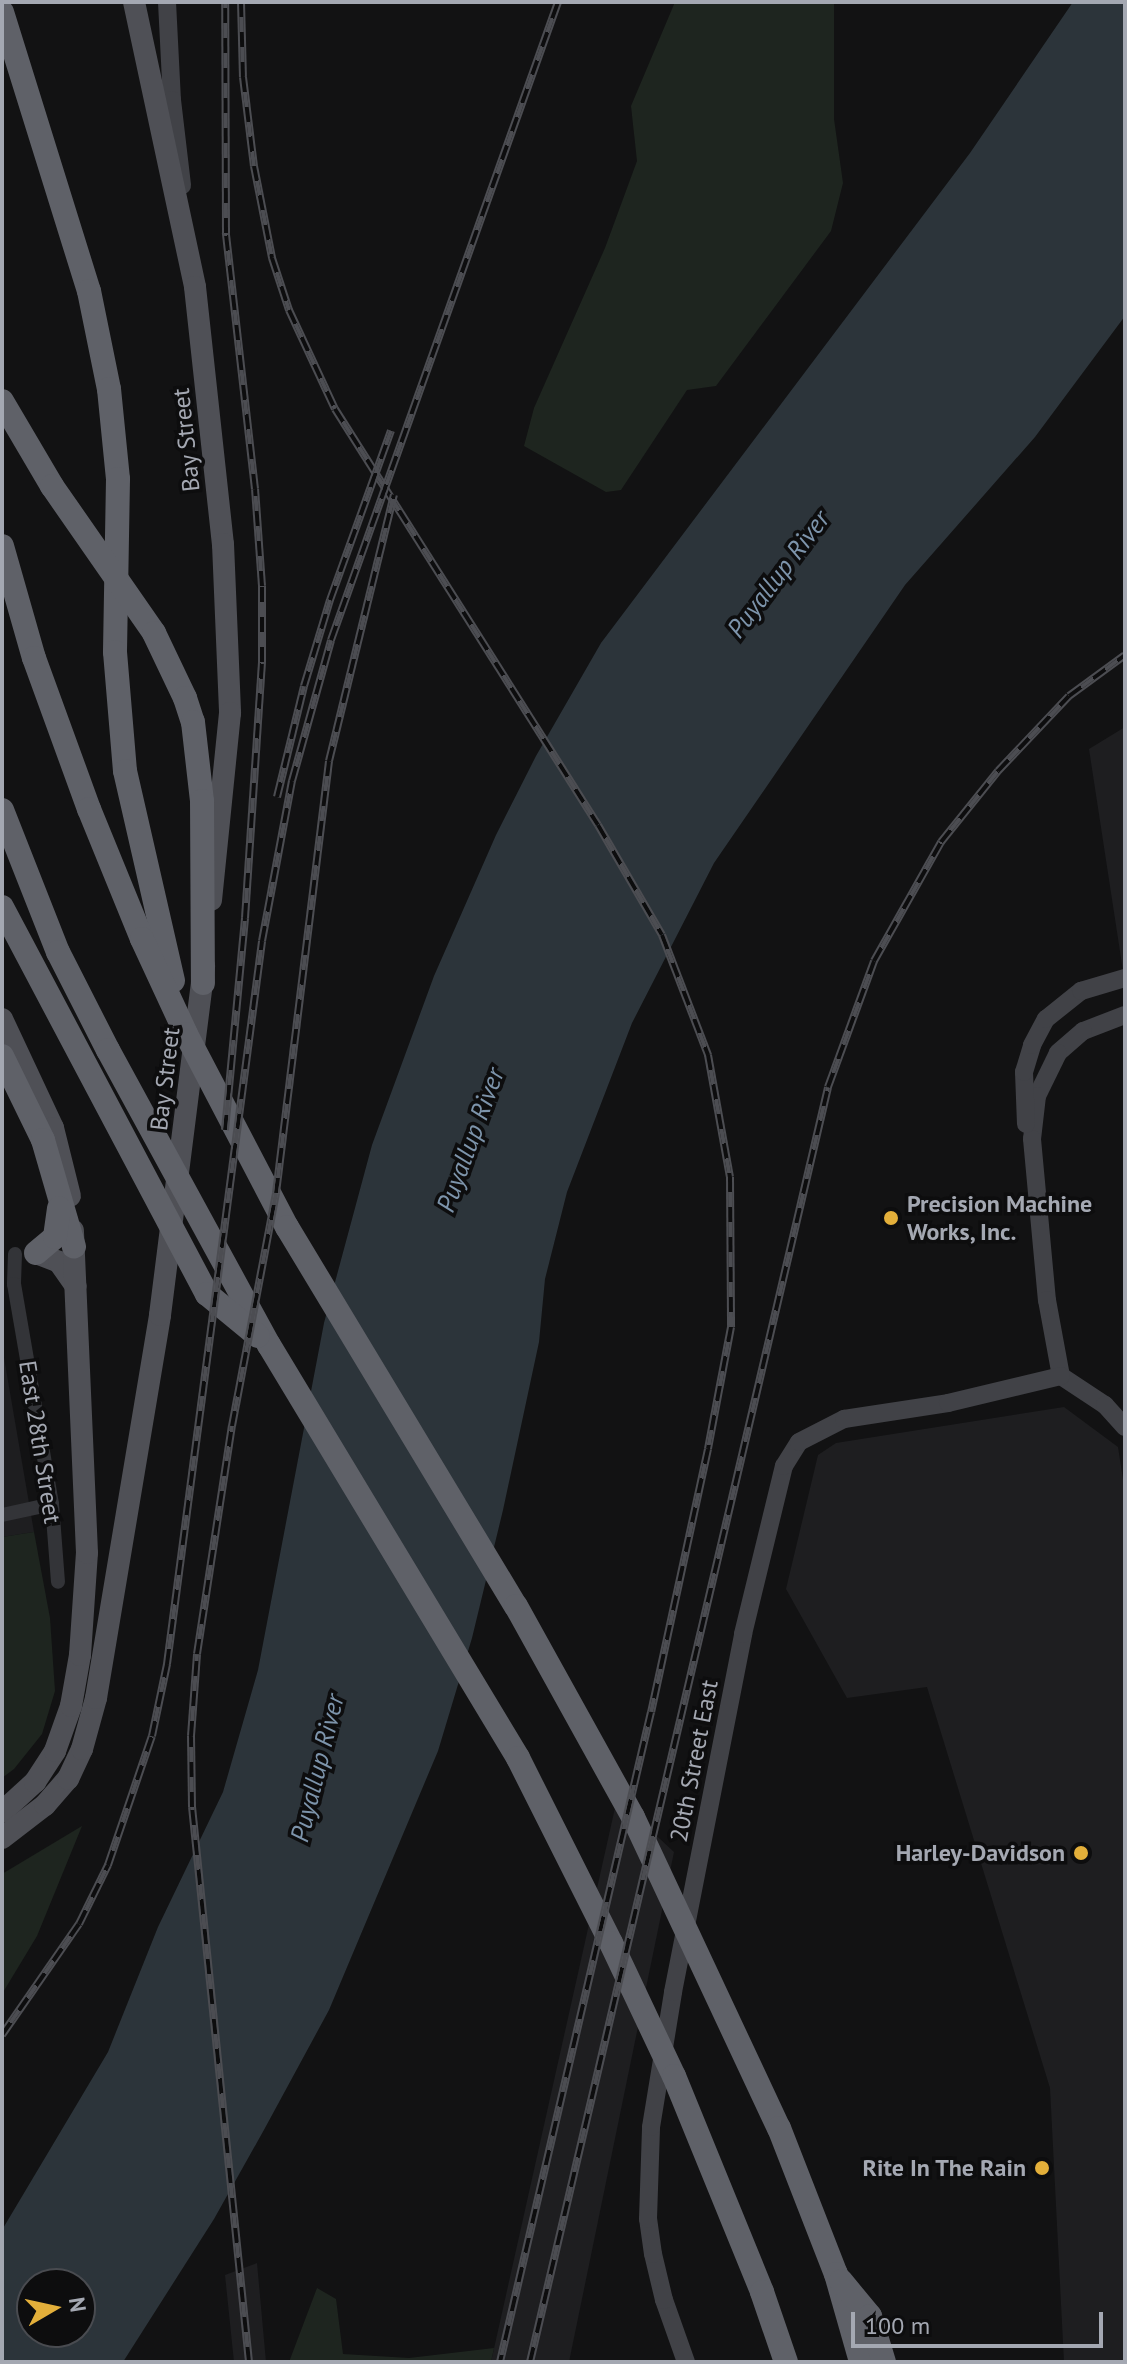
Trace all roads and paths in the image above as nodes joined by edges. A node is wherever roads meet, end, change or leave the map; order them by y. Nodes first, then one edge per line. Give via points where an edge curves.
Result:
1 (12, 2) edge
2 (134, 2) edge
3 (167, 2) edge
4 (2, 10) edge
5 (195, 287) junction
6 (2, 401) edge
7 (2, 546) edge
8 (2, 810) edge
9 (2, 907) edge
10 (1125, 978) edge
11 (203, 983) junction
12 (1125, 1015) edge
13 (2, 1019) edge
14 (186, 1034) junction
15 (2, 1056) edge
16 (1032, 1139) junction
17 (57, 1186) junction
18 (74, 1247) junction
19 (18, 1252) edge
20 (77, 1287) junction
21 (269, 1345) junction
22 (1061, 1376) junction
23 (1125, 1427) edge
24 (52, 1504) junction
25 (2, 1515) edge
26 (58, 1582) dead end
27 (2, 1812) edge
28 (2, 1838) edge
29 (836, 2274) junction
30 (686, 2362) edge
31 (786, 2362) edge
32 (861, 2362) edge
33 (884, 2362) edge

1 - 4 main road
2 - 5 main road, Bay Street
3 - 5 street, Bay Street via 172,100
4 - 14 highway via 89,291 109,389 118,508 115,652 125,771
5 - 11 main road, Bay Street via 222,529 230,663 226,772
6 - 11 highway via 52,486 154,633 185,698 202,801
7 - 14 highway via 34,658 89,809
8 - 21 highway via 58,952
9 - 21 highway via 207,1294
10 - 16 street via 1068,999 1038,1032 1022,1089
11 - 28 main road, Bay Street via 158,1330 96,1698 68,1779 45,1805
12 - 16 street via 1083,1031 1058,1053 1037,1096
13 - 18 main road via 53,1128 70,1198
14 - 29 highway via 287,1227 588,1733 700,1953 779,2128
15 - 17 highway via 31,1111
16 - 22 street via 1047,1300
17 - 18 highway
17 - 19 highway via 57,1231 51,1243
18 - 20 main road
19 - 20 main road via 59,1262
19 - 24 street, East 28th Street via 14,1284
20 - 27 main road via 87,1553 76,1685 48,1764
21 - 31 highway via 518,1758 674,2076
22 - 23 street via 1105,1405
22 - 30 street, 20th Street East via 948,1403 844,1419 799,1442 784,1466 740,1649 651,2127 651,2243
24 - 25 street
24 - 26 street, East 28th Street
29 - 32 highway
29 - 33 highway via 870,2316

